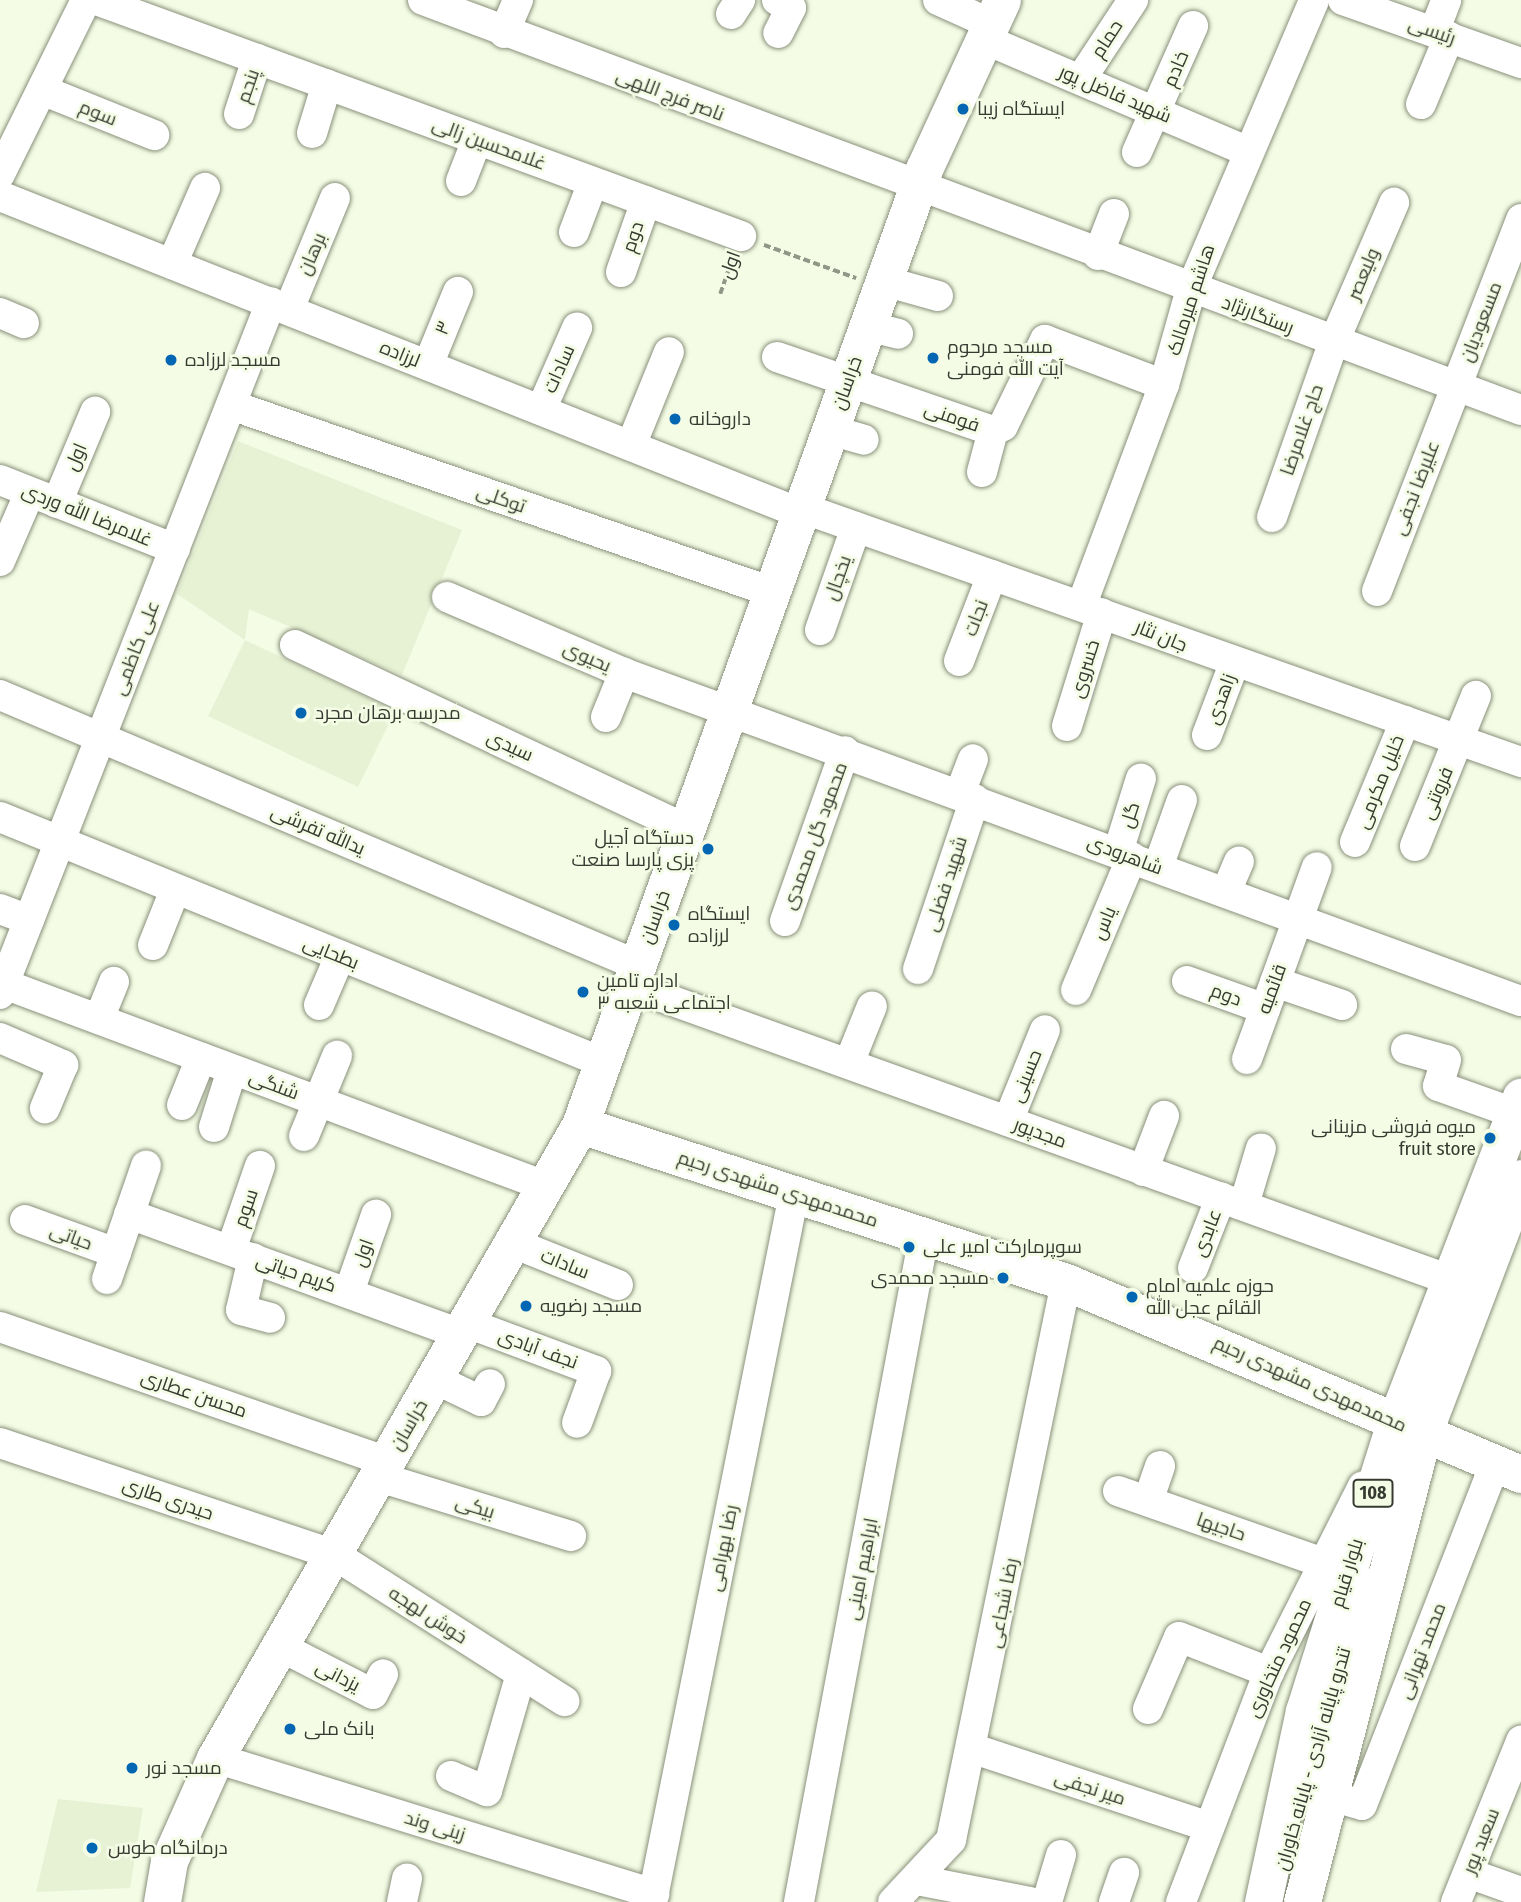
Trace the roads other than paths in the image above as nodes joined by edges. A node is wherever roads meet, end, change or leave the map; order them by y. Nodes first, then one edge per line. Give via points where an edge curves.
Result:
1 (86, 0) edge
2 (96, 0) edge
3 (423, 0) edge
4 (518, 0) edge
5 (777, 0) edge
6 (938, 0) edge
7 (1133, 0) edge
8 (1314, 0) edge
9 (1343, 0) edge
10 (1446, 0) edge
11 (992, 21) edge
12 (1194, 26) dead end
13 (504, 33) junction
14 (778, 33) dead end
15 (1442, 35) junction
16 (257, 59) junction
17 (1521, 63) edge
18 (1081, 79) junction
19 (327, 84) junction
20 (42, 90) junction
21 (1421, 104) dead end
22 (1158, 111) junction
23 (239, 114) dead end
24 (312, 133) dead end
25 (154, 135) dead end
26 (477, 140) junction
27 (1246, 151) junction
28 (1138, 152) dead end
29 (0, 174) edge
30 (461, 181) dead end
31 (593, 182) junction
32 (205, 188) dead end
33 (918, 188) junction
34 (0, 196) edge
35 (335, 198) dead end
36 (646, 201) junction
37 (1394, 203) dead end
38 (1114, 214) dead end
39 (1521, 219) edge
40 (574, 232) dead end
41 (741, 236) road end
42 (1098, 255) junction
43 (172, 264) junction
44 (621, 272) dead end
45 (883, 284) junction
46 (1191, 289) junction
47 (458, 292) dead end
48 (938, 296) dead end
49 (280, 306) junction
50 (577, 328) dead end
51 (1333, 344) junction
52 (669, 352) dead end
53 (777, 358) dead end
54 (428, 365) junction
55 (847, 381) junction
56 (1164, 385) junction
57 (1456, 385) junction
58 (231, 405) junction
59 (541, 410) junction
60 (1521, 410) edge
61 (95, 412) dead end
62 (993, 430) junction
63 (632, 443) junction
64 (982, 472) dead end
65 (0, 480) edge
66 (43, 497) junction
67 (801, 511) junction
68 (1272, 517) dead end
69 (856, 527) junction
70 (175, 550) junction
71 (0, 561) edge
72 (992, 575) junction
73 (1377, 591) dead end
74 (772, 592) junction
75 (447, 597) dead end
76 (1092, 608) junction
77 (820, 629) dead end
78 (295, 645) dead end
79 (959, 661) dead end
80 (1234, 664) junction
81 (624, 673) junction
82 (0, 695) edge
83 (1476, 696) dead end
84 (730, 708) junction
85 (606, 717) dead end
86 (1405, 721) junction
87 (1067, 726) dead end
88 (1207, 735) dead end
89 (101, 737) junction
90 (1460, 740) junction
91 (845, 751) junction
92 (973, 759) dead end
93 (1521, 762) edge
94 (1141, 778) dead end
95 (967, 796) junction
96 (1182, 800) dead end
97 (0, 817) edge
98 (686, 829) junction
99 (1354, 842) dead end
100 (59, 843) junction
101 (1415, 846) dead end
102 (1136, 859) junction
103 (1239, 862) dead end
104 (1317, 867) dead end
105 (174, 890) junction
106 (1226, 892) junction
107 (0, 909) edge
108 (1298, 919) junction
109 (29, 920) junction
110 (785, 921) dead end
111 (153, 945) dead end
112 (340, 956) junction
113 (918, 969) dead end
114 (634, 976) junction
115 (1187, 981) dead end
116 (114, 982) dead end
117 (2, 989) edge
118 (1076, 990) dead end
119 (1270, 996) junction
120 (1521, 1001) edge
121 (319, 1005) dead end
122 (1342, 1005) dead end
123 (872, 1006) dead end
124 (99, 1020) junction
125 (1045, 1030) dead end
126 (0, 1038) edge
127 (1406, 1049) dead end
128 (337, 1056) dead end
129 (201, 1058) junction
130 (1247, 1059) dead end
131 (602, 1062) junction
132 (849, 1063) junction
133 (232, 1070) junction
134 (319, 1102) junction
135 (182, 1105) dead end
136 (46, 1108) dead end
137 (1164, 1116) dead end
138 (1519, 1116) edge
139 (1008, 1121) junction
140 (579, 1125) junction
141 (214, 1127) dead end
142 (304, 1136) dead end
143 (1261, 1148) dead end
144 (146, 1166) dead end
145 (260, 1166) dead end
146 (1143, 1171) junction
147 (1521, 1178) edge
148 (545, 1186) junction
149 (794, 1194) junction
150 (1232, 1201) junction
151 (129, 1214) junction
152 (376, 1215) dead end
153 (25, 1220) dead end
154 (1511, 1232) edge
155 (924, 1236) junction
156 (513, 1243) junction
157 (242, 1254) junction
158 (1193, 1268) dead end
159 (1450, 1280) junction
160 (1066, 1282) junction
161 (618, 1285) dead end
162 (349, 1292) junction
163 (270, 1318) dead end
164 (0, 1326) edge
165 (464, 1328) junction
166 (435, 1379) junction
167 (482, 1400) dead end
168 (577, 1423) dead end
169 (1409, 1429) junction
170 (0, 1443) edge
171 (1160, 1466) dead end
172 (1508, 1469) edge
173 (384, 1470) junction
174 (1118, 1491) dead end
175 (1148, 1502) junction
176 (571, 1536) dead end
177 (335, 1555) junction
178 (1324, 1563) junction
179 (283, 1648) junction
180 (1269, 1672) junction
181 (383, 1674) dead end
182 (522, 1674) junction
183 (564, 1701) dead end
184 (1148, 1709) dead end
185 (974, 1749) junction
186 (1519, 1751) edge
187 (215, 1758) junction
188 (451, 1776) dead end
189 (1327, 1795) junction
190 (1207, 1826) junction
191 (1060, 1855) dead end
192 (1124, 1873) dead end
193 (1468, 1873) junction
194 (917, 1880) junction
195 (1521, 1892) edge
196 (653, 1898) edge
197 (162, 1902) edge
198 (799, 1902) edge
199 (893, 1902) edge
200 (1030, 1902) edge
201 (1047, 1902) edge
202 (1114, 1902) edge
203 (1181, 1902) edge
204 (1264, 1902) edge
205 (1273, 1902) edge
206 (1303, 1902) edge
207 (1456, 1902) edge

1 - 20 street
2 - 16 street, غلامحسین زالی
3 - 13 street, ناصر فرج اللهی
4 - 13 street
5 - 14 street via 791,8
6 - 11 street, شهید فاضل پور
7 - 18 street, حمام
8 - 27 street, هاشم میرمالک
9 - 15 street, رئیسی
10 - 15 street
11 - 18 street, شهید فاضل پور
11 - 33 main road, خراسان
12 - 22 street, خادم
13 - 33 street, ناصر فرج اللهی
15 - 17 street, رئیسی
15 - 21 street
16 - 19 street, غلامحسین زالی
16 - 23 street, پنجم
18 - 22 street, شهید فاضل پور
19 - 24 street
19 - 26 street, غلامحسین زالی
20 - 25 street, سوم
20 - 29 street
22 - 27 street, شهید فاضل پور
22 - 28 street
26 - 30 street
26 - 31 street, غلامحسین زالی
27 - 46 street, هاشم میرمالک
31 - 36 street, غلامحسین زالی
31 - 40 street
32 - 43 street
33 - 42 street, رستگارنژاد
33 - 45 main road, خراسان
34 - 43 street, لرزاده
35 - 49 street, برهان
36 - 41 street, غلامحسین زالی
36 - 44 street, دوم
37 - 51 street, ولیعصر
38 - 42 street
39 - 57 street, مسعودیان
42 - 46 street, رستگارنژاد
43 - 49 street, لرزاده
45 - 48 street
45 - 55 main road, خراسان via 883,330
46 - 51 street, رستگارنژاد
46 - 56 street, هاشم میرمالک
47 - 54 street, ۳
49 - 54 street, لرزاده
49 - 58 street, علی کاظمی
50 - 59 street, سادات
51 - 57 street, رستگارنژاد
51 - 68 street, حاج غلامرضا
52 - 63 street
53 - 55 street, فومنی
54 - 59 street, لرزاده
55 - 62 street, فومنی
55 - 67 main road, خراسان via 847,435
56 - 62 street, فومنی via 1045,340 1003,426
56 - 76 street, هاشم میرمالک
57 - 60 street, رستگارنژاد
57 - 73 street, علیرضا نجفی
58 - 70 street, علی کاظمی
58 - 74 street, توکلی
59 - 63 street, لرزاده
61 - 66 street, اول
62 - 64 street
63 - 67 street, لرزاده
65 - 66 street, غلامرضا الله وردی
66 - 70 street, غلامرضا الله وردی
66 - 71 street, اول
67 - 69 street, جان نثار
67 - 74 main road, خراسان
69 - 72 street, جان نثار
69 - 77 street, یخچال
70 - 89 street, علی کاظمی
72 - 76 street, جان نثار
72 - 79 street, نجات
74 - 84 main road, خراسان
75 - 81 street, یحیوی
76 - 80 street, جان نثار
76 - 87 street, خسروی
78 - 98 street, سیدی
80 - 86 street, جان نثار
80 - 88 street, زاهدی
81 - 84 street, یحیوی
81 - 85 street
82 - 89 street, یدالله تفرشی
83 - 90 street
84 - 91 street, شاهرودی
84 - 98 main road, خراسان
86 - 90 street, جان نثار
86 - 99 street, خلیل مکرمی
89 - 100 street, علی کاظمی
89 - 114 street, یدالله تفرشی
90 - 93 street, جان نثار
90 - 101 street, فروتنی
91 - 95 street, شاهرودی
91 - 110 street, محمود گل محمدی
92 - 95 street, شهید فضلی
94 - 102 street, گل
95 - 102 street, شاهرودی
95 - 113 street, شهید فضلی
96 - 102 street
97 - 100 street, بطحایی
98 - 114 main road, خراسان
100 - 105 street, بطحایی
100 - 109 street, علی کاظمی
102 - 106 street, شاهرودی
102 - 118 street, یاس
103 - 106 street
104 - 108 street, قائمیه
105 - 111 street
105 - 112 street, بطحایی
106 - 108 street, شاهرودی
107 - 109 street
108 - 119 street, قائمیه
108 - 120 street, شاهرودی
109 - 117 street, علی کاظمی
112 - 121 street
112 - 131 street, بطحایی
114 - 131 main road, خراسان
114 - 132 street, مجدپور
115 - 119 street, دوم
116 - 124 street
117 - 124 street, شنگی
119 - 122 street, دوم
119 - 130 street, قائمیه
123 - 132 street
124 - 129 street, شنگی
125 - 139 street, حسینی
126 - 136 street via 63,1065
127 - 138 street via 1446,1060 1433,1096
128 - 134 street
129 - 133 street, شنگی
129 - 135 street
131 - 140 main road, خراسان
132 - 139 street, مجدپور
133 - 134 street, شنگی
133 - 141 street
134 - 142 street
134 - 148 street, شنگی
137 - 146 street
138 - 159 main road, بلوار قیام / 108
138 - 169 street, تندرو پایانه آزادی - پایانه خاوران
139 - 146 street, مجدپور
140 - 148 main road, خراسان
140 - 149 main road, محمدمهدی مشهدی رحیم
143 - 150 street, عابدی
144 - 151 street
145 - 157 street, سوم
146 - 150 street, مجدپور
147 - 154 main road, بلوار قیام / 108
148 - 156 main road, خراسان
149 - 155 main road, محمدمهدی مشهدی رحیم
149 - 196 street, رضا بهرامی
150 - 158 street, عابدی
150 - 159 street, مجدپور
151 - 153 street, حیاتی via 111,1266
151 - 157 street, کریم حیاتی
152 - 162 street, اول
154 - 169 main road, بلوار قیام / 108
155 - 160 main road, محمدمهدی مشهدی رحیم
155 - 198 street, ابراهیم امینی
156 - 161 street, سادات
156 - 165 main road, خراسان
157 - 162 street, کریم حیاتی
157 - 163 street via 241,1310
159 - 169 main road, بلوار قیام / 108
160 - 169 main road, محمدمهدی مشهدی رحیم
160 - 185 street, رضا شجاعی
162 - 165 street, کریم حیاتی
164 - 173 street, محسن عطاری
165 - 166 main road, خراسان
165 - 168 street, نجف آبادی via 596,1371
166 - 167 street
166 - 173 main road, خراسان
169 - 172 main road, محمدمهدی مشهدی رحیم
169 - 178 street, محمود متخاوری
169 - 189 main road, بلوار قیام / 108
169 - 204 main road, بلوار قیام / 108 via 1304,1711
169 - 205 street, تندرو پایانه آزادی - پایانه خاوران
170 - 177 street, حیدری طاری
171 - 175 street
172 - 189 street, محمد تهرانی via 1362,1805
173 - 176 street, بیکی
173 - 177 main road, خراسان
174 - 175 street, حاجیها
175 - 178 street, حاجیها
177 - 179 main road, خراسان
177 - 182 street, خوش لهجه
178 - 180 street, محمود متخاوری
179 - 181 street, یزدانی via 373,1695
179 - 187 main road, خراسان
180 - 184 street via 1179,1637
180 - 190 street, محمود متخاوری
182 - 183 street, خوش لهجه
182 - 188 street via 487,1791
185 - 190 street, میر نجفی
185 - 194 street, رضا شجاعی via 951,1840
186 - 193 street, سعید پور
187 - 196 street, زینی وند
187 - 197 main road, خراسان via 169,1861
189 - 206 main road, بلوار قیام / 108
190 - 203 street, محمود متخاوری
191 - 201 street
192 - 202 street
193 - 195 street
193 - 207 street, سعید پور
194 - 199 street, رضا شجاعی
194 - 200 street

